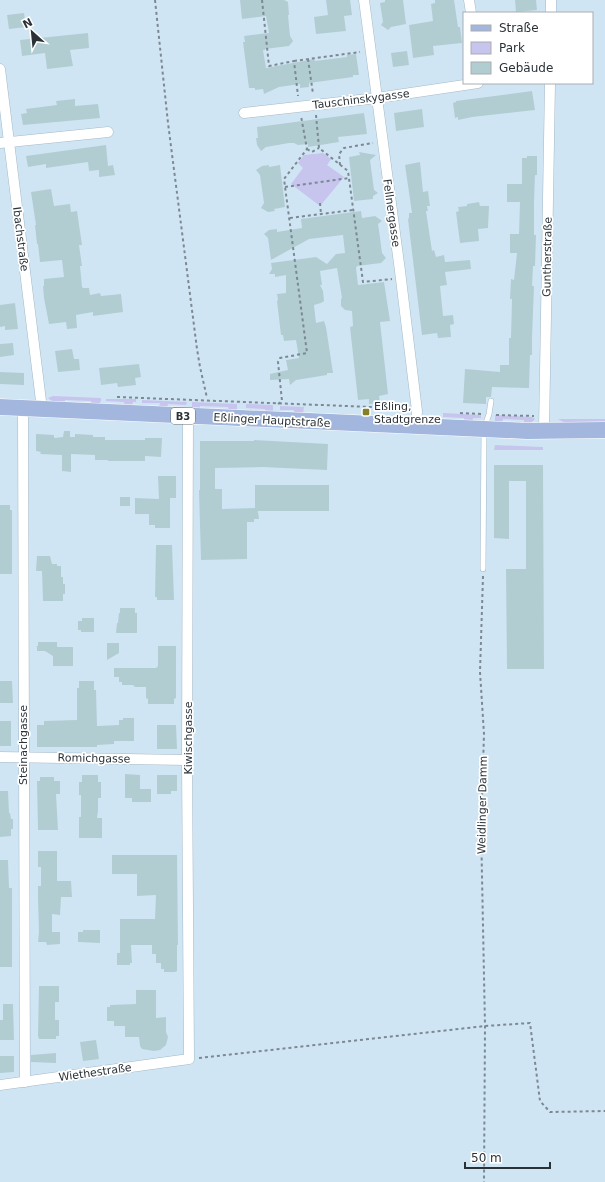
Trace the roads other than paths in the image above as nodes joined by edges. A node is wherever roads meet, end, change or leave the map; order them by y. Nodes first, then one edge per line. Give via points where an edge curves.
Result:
1 (364, 0) edge
2 (470, 0) edge
3 (551, 0) edge
4 (471, 12) edge
5 (551, 12) edge
6 (0, 69) edge
7 (471, 84) edge
8 (550, 84) edge
9 (377, 98) junction
10 (244, 113) dead end
11 (108, 132) dead end
12 (5, 143) edge
13 (491, 401) dead end
14 (0, 407) edge
15 (23, 408) junction
16 (42, 409) junction
17 (188, 416) junction
18 (416, 426) junction
19 (484, 429) junction
20 (544, 430) junction
21 (605, 430) edge
22 (483, 569) road end
23 (23, 756) junction
24 (0, 757) edge
25 (187, 760) junction
26 (189, 1059) joint
27 (25, 1082) junction
28 (0, 1085) edge

1 - 9 street, Fellnergasse
2 - 4 street
3 - 5 street
6 - 12 street, Ibachstraße
7 - 9 street, Tauschinskygasse
8 - 20 street, Guntherstraße
9 - 10 street, Tauschinskygasse
9 - 18 street, Fellnergasse via 417,411
11 - 12 street
12 - 16 street, Ibachstraße
13 - 19 lane
14 - 15 main road, Eßlinger Hauptstraße / B3
15 - 16 main road, Eßlinger Hauptstraße / B3
15 - 23 street, Steinachgasse
16 - 17 main road, Eßlinger Hauptstraße / B3
17 - 18 main road, Eßlinger Hauptstraße / B3
17 - 25 street, Kiwischgasse
18 - 19 main road, Eßlinger Hauptstraße / B3
19 - 20 main road, Eßlinger Hauptstraße / B3
19 - 22 lane
20 - 21 main road, B3
23 - 24 street, Romichgasse
23 - 25 street, Romichgasse
23 - 27 street, Steinachgasse
25 - 26 street, Kiwischgasse
26 - 27 street, Wiethestraße
27 - 28 street, Wiethestraße

